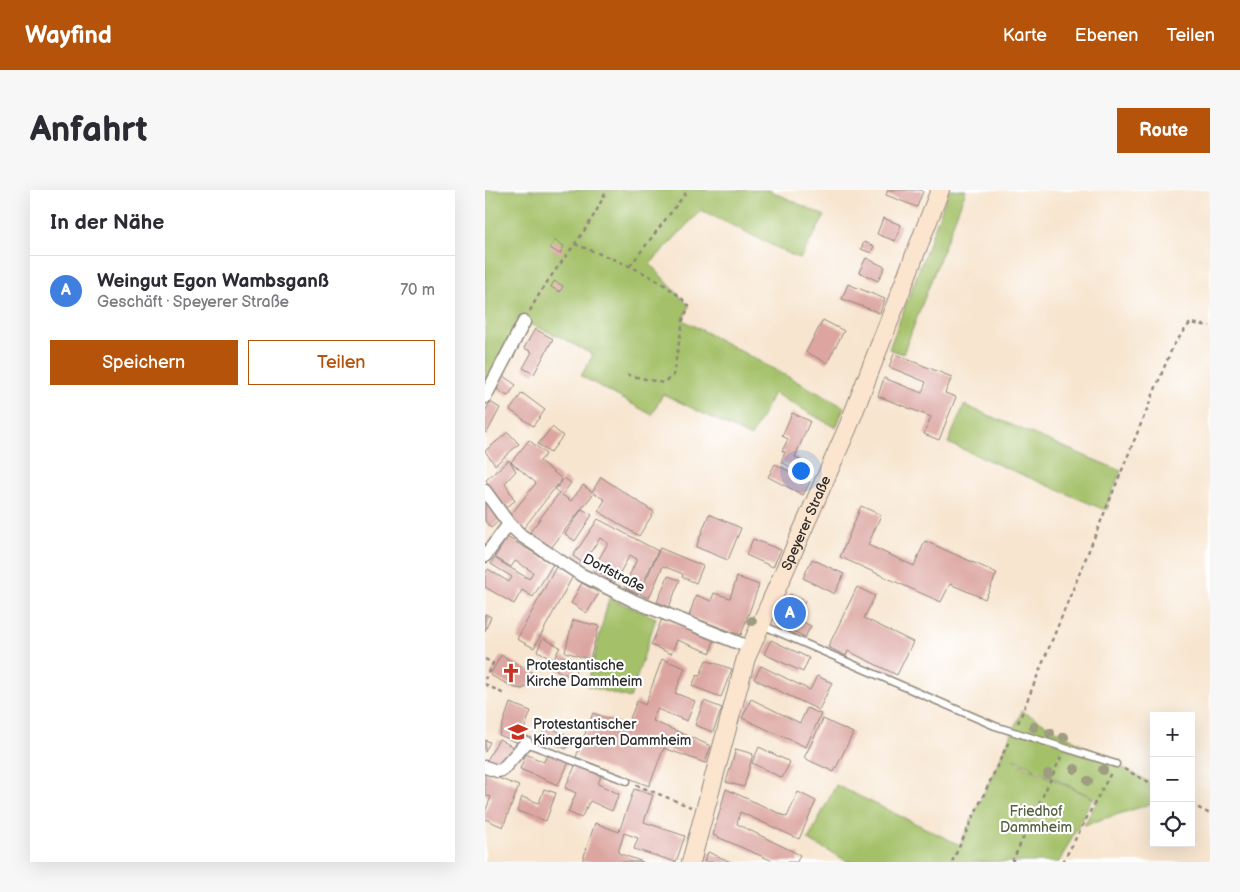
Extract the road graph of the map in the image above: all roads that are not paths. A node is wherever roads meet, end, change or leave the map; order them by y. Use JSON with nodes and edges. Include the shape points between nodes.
{"nodes":[{"id":1,"x":940,"y":190,"type":"edge"},
{"id":2,"x":524,"y":322,"type":"road end"},
{"id":3,"x":485,"y":397,"type":"edge"},
{"id":4,"x":485,"y":491,"type":"edge"},
{"id":5,"x":509,"y":524,"type":"junction"},
{"id":6,"x":485,"y":556,"type":"edge"},
{"id":7,"x":762,"y":625,"type":"junction"},
{"id":8,"x":751,"y":648,"type":"junction"},
{"id":9,"x":526,"y":742,"type":"joint"},
{"id":10,"x":1116,"y":764,"type":"road end"},
{"id":11,"x":485,"y":767,"type":"edge"},
{"id":12,"x":627,"y":781,"type":"road end"},
{"id":13,"x":691,"y":862,"type":"edge"}],
"edges":[{"from":1,"to":7,"type":"street","name":"Speyerer Straße","via":[[868,379]]},
{"from":2,"to":3,"type":"street"},
{"from":4,"to":5,"type":"street","name":"Dorfstraße"},
{"from":5,"to":6,"type":"street"},
{"from":5,"to":8,"type":"street","name":"Dorfstraße","via":[[536,546],[596,582],[652,609]]},
{"from":7,"to":8,"type":"street","name":"Speyerer Straße"},
{"from":7,"to":10,"type":"lane","via":[[1014,733]]},
{"from":8,"to":13,"type":"street","name":"Speyerer Straße"},
{"from":9,"to":11,"type":"street","via":[[503,770]]},
{"from":9,"to":12,"type":"lane"}]}
